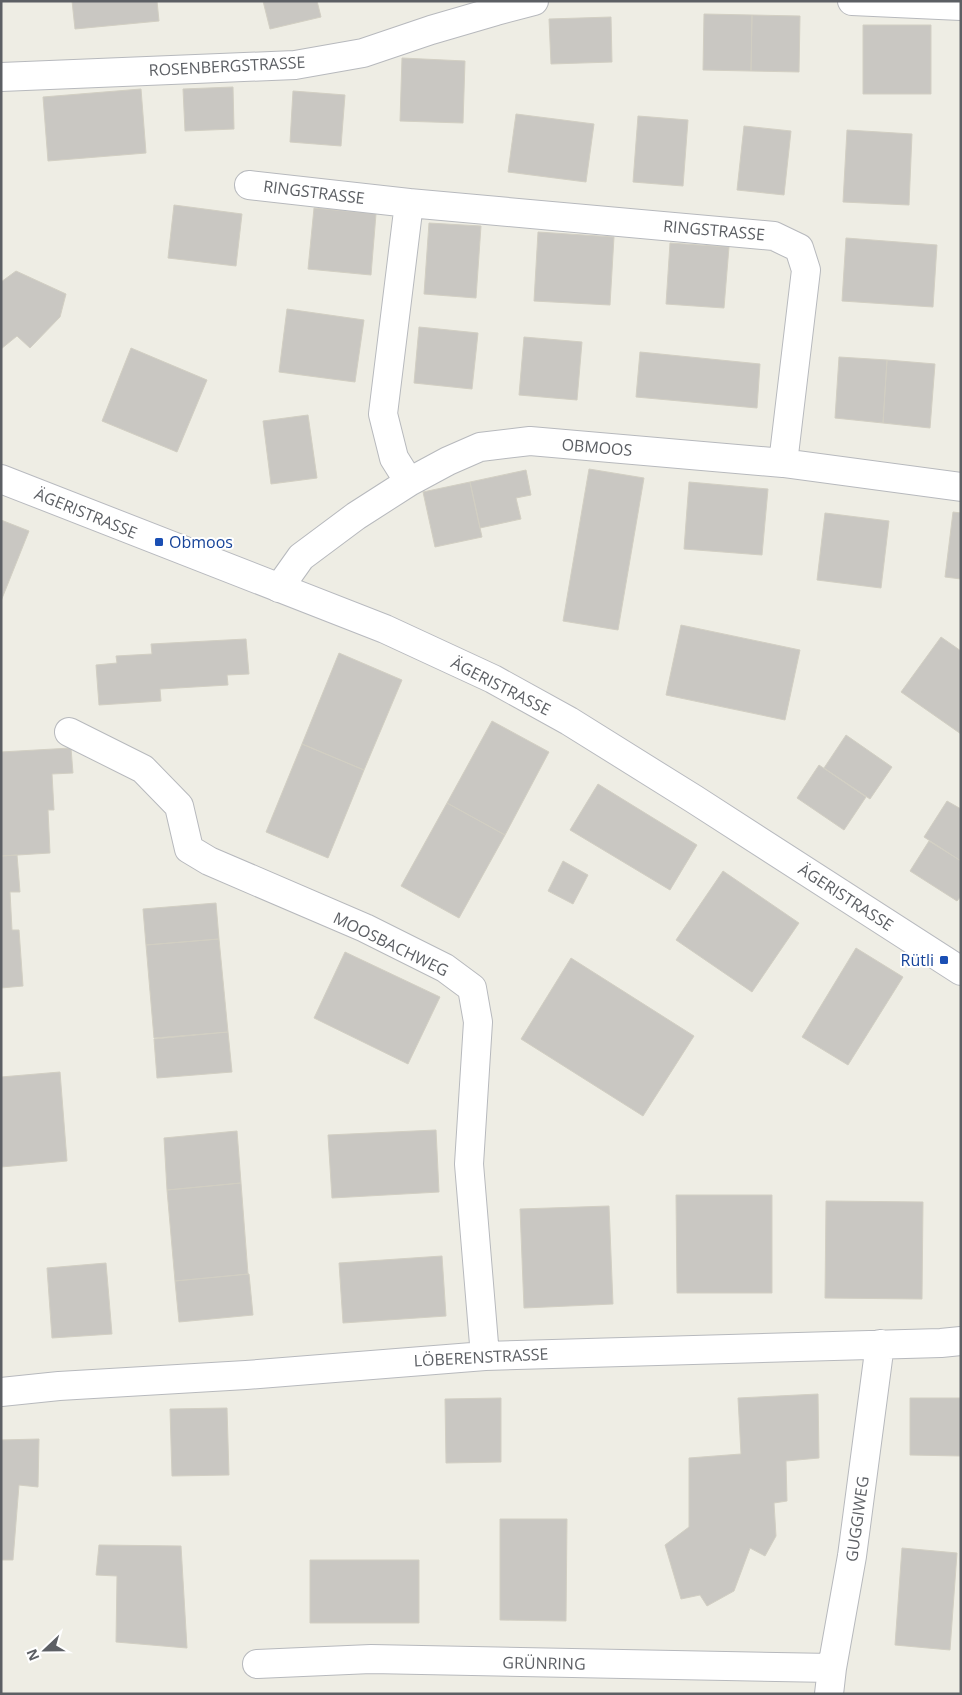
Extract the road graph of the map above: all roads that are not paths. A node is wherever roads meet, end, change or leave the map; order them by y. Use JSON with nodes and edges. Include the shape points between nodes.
{"nodes":[{"id":1,"x":534,"y":1,"type":"edge"},
{"id":2,"x":852,"y":1,"type":"edge"},
{"id":3,"x":961,"y":6,"type":"edge"},
{"id":4,"x":1,"y":77,"type":"edge"},
{"id":5,"x":249,"y":185,"type":"dead end"},
{"id":6,"x":409,"y":204,"type":"junction"},
{"id":7,"x":783,"y":463,"type":"junction"},
{"id":8,"x":1,"y":479,"type":"edge"},
{"id":9,"x":408,"y":482,"type":"junction"},
{"id":10,"x":961,"y":487,"type":"edge"},
{"id":11,"x":279,"y":588,"type":"junction"},
{"id":12,"x":69,"y":732,"type":"dead end"},
{"id":13,"x":961,"y":971,"type":"edge"},
{"id":14,"x":961,"y":1341,"type":"edge"},
{"id":15,"x":880,"y":1344,"type":"junction"},
{"id":16,"x":485,"y":1356,"type":"junction"},
{"id":17,"x":1,"y":1392,"type":"edge"},
{"id":18,"x":258,"y":1664,"type":"dead end"},
{"id":19,"x":830,"y":1681,"type":"edge"}],
"edges":[{"from":1,"to":4,"type":"street","name":"ROSENBERGSTRASSE","via":[[431,30],[363,54],[295,65]]},
{"from":2,"to":3,"type":"street"},
{"from":5,"to":6,"type":"street","name":"RINGSTRASSE"},
{"from":6,"to":7,"type":"street","name":"RINGSTRASSE","via":[[774,236],[799,248],[806,270]]},
{"from":6,"to":9,"type":"street","via":[[383,414],[394,458]]},
{"from":7,"to":9,"type":"street","name":"OBMOOS","via":[[530,441],[480,447]]},
{"from":7,"to":10,"type":"street","name":"OBMOOS"},
{"from":8,"to":11,"type":"street","name":"ÄGERISTRASSE"},
{"from":9,"to":11,"type":"street","name":"OBMOOS","via":[[301,557]]},
{"from":11,"to":13,"type":"street","name":"ÄGERISTRASSE","via":[[385,629],[493,679],[569,721]]},
{"from":12,"to":16,"type":"street","name":"MOOSBACHWEG","via":[[143,768],[179,806],[189,848],[209,861],[365,928],[445,968],[472,988],[478,1022],[469,1164]]},
{"from":14,"to":15,"type":"street","name":"LÖBERENSTRASSE"},
{"from":15,"to":16,"type":"street","name":"LÖBERENSTRASSE"},
{"from":15,"to":19,"type":"street","name":"GUGGIWEG","via":[[852,1556]]},
{"from":16,"to":17,"type":"street","name":"LÖBERENSTRASSE"},
{"from":18,"to":19,"type":"street","name":"GRÜNRING","via":[[371,1659]]}]}
